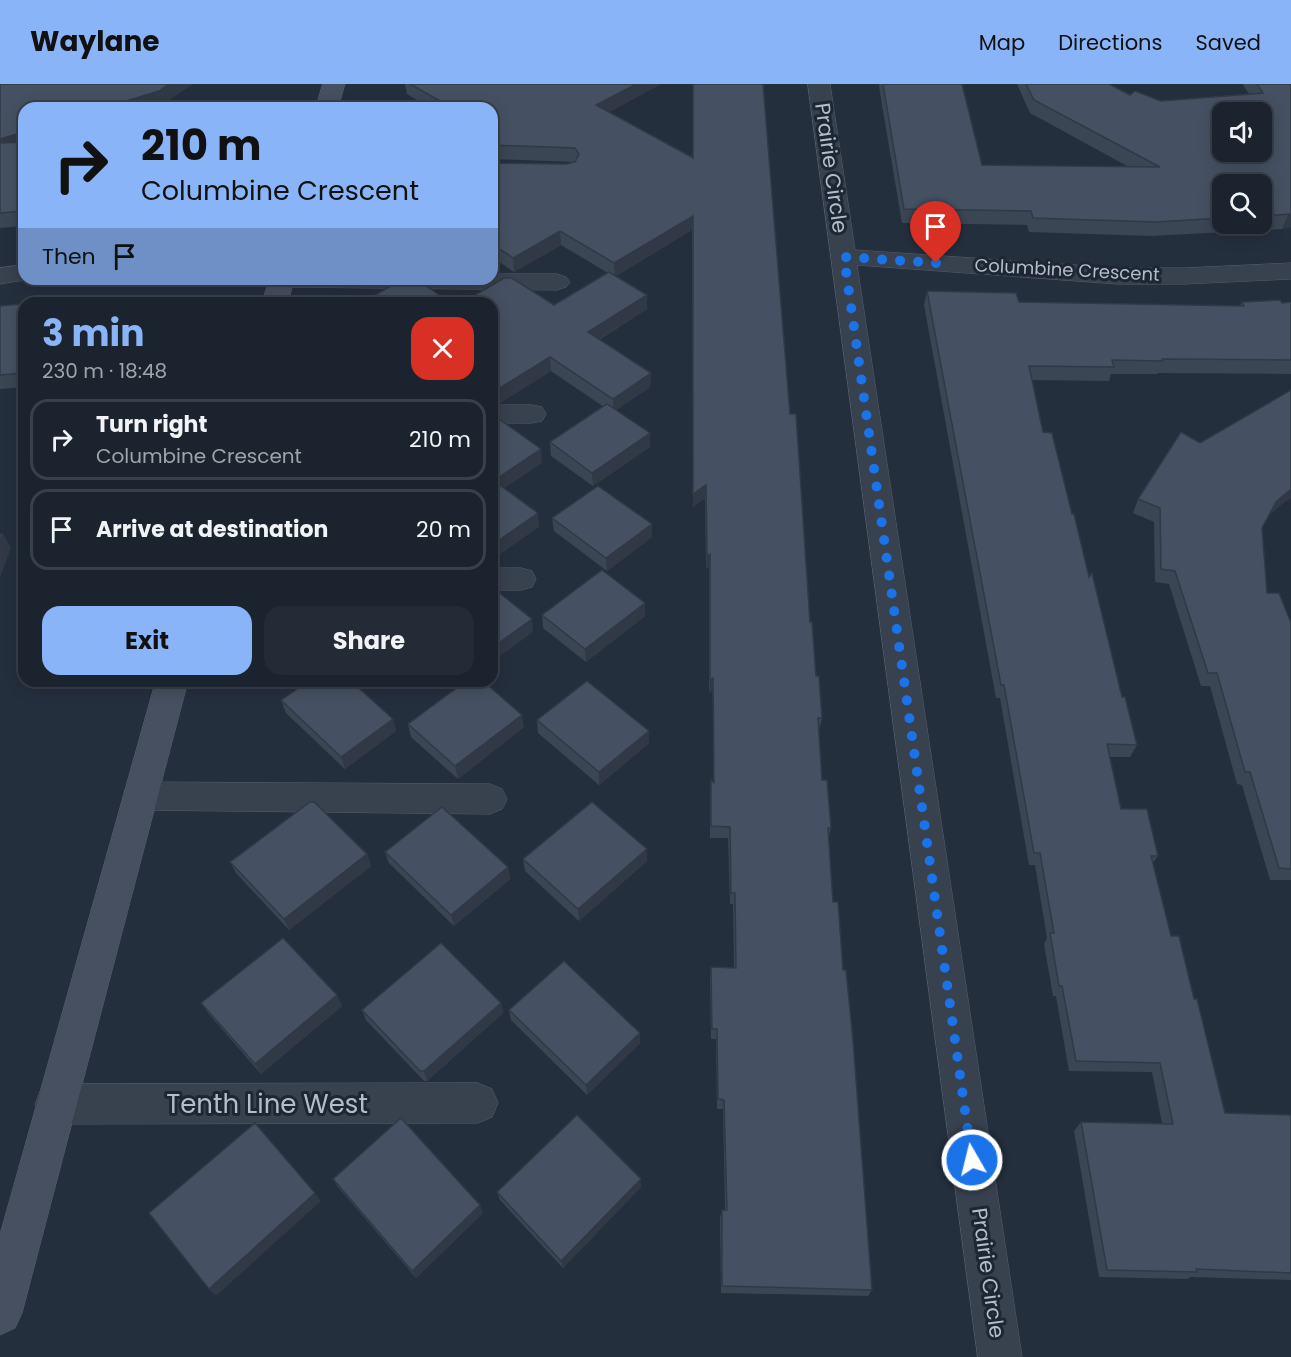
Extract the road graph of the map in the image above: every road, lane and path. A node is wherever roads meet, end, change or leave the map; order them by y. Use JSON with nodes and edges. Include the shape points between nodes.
{"nodes":[{"id":1,"x":334,"y":84,"type":"edge"},
{"id":2,"x":819,"y":84,"type":"edge"},
{"id":3,"x":329,"y":102,"type":"edge"},
{"id":4,"x":844,"y":257,"type":"junction"},
{"id":5,"x":1291,"y":271,"type":"edge"},
{"id":6,"x":18,"y":274,"type":"edge"},
{"id":7,"x":0,"y":276,"type":"edge"},
{"id":8,"x":498,"y":281,"type":"edge"},
{"id":9,"x":557,"y":282,"type":"dead end"},
{"id":10,"x":498,"y":414,"type":"edge"},
{"id":11,"x":532,"y":414,"type":"dead end"},
{"id":12,"x":170,"y":687,"type":"edge"},
{"id":13,"x":140,"y":796,"type":"junction"},
{"id":14,"x":490,"y":799,"type":"dead end"},
{"id":15,"x":478,"y":1103,"type":"dead end"},
{"id":16,"x":55,"y":1104,"type":"junction"},
{"id":17,"x":0,"y":1312,"type":"edge"},
{"id":18,"x":1000,"y":1357,"type":"edge"}],
"edges":[{"from":1,"to":3,"type":"street"},
{"from":2,"to":4,"type":"street","name":"Prairie Circle"},
{"from":4,"to":5,"type":"street","name":"Columbine Crescent","via":[[1118,276]]},
{"from":4,"to":18,"type":"street","name":"Prairie Circle"},
{"from":6,"to":7,"type":"street"},
{"from":8,"to":9,"type":"street"},
{"from":10,"to":11,"type":"street"},
{"from":12,"to":13,"type":"street"},
{"from":13,"to":14,"type":"street"},
{"from":13,"to":16,"type":"street"},
{"from":15,"to":16,"type":"street","name":"Tenth Line West"},
{"from":16,"to":17,"type":"street"}]}
